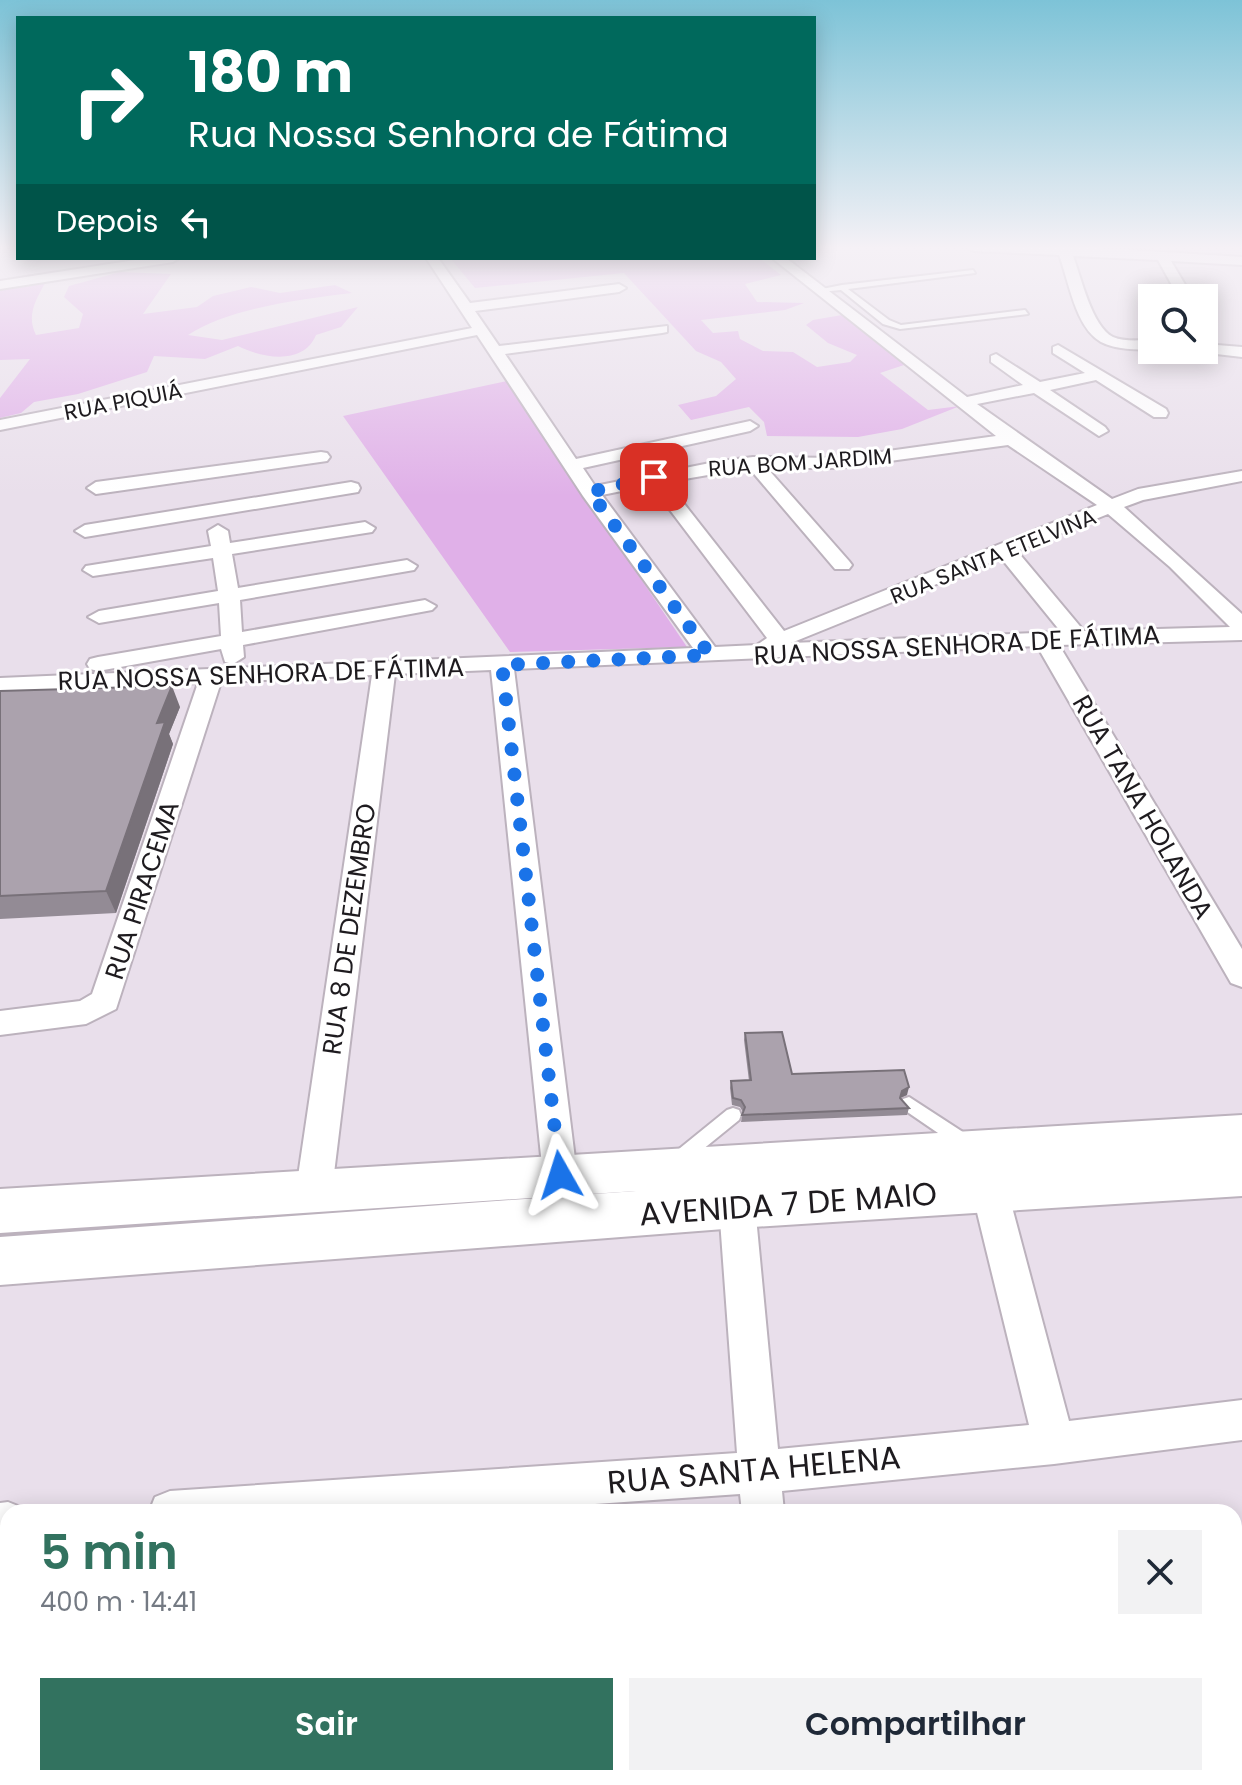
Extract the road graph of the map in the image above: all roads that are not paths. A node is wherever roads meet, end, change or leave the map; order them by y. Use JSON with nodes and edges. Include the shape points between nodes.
{"nodes":[{"id":1,"x":660,"y":329,"type":"edge"},
{"id":2,"x":871,"y":329,"type":"edge"},
{"id":3,"x":1097,"y":329,"type":"edge"},
{"id":4,"x":482,"y":330,"type":"joint"},
{"id":5,"x":1138,"y":344,"type":"edge"},
{"id":6,"x":1058,"y":350,"type":"dead end"},
{"id":7,"x":495,"y":351,"type":"junction"},
{"id":8,"x":1218,"y":351,"type":"edge"},
{"id":9,"x":1240,"y":355,"type":"edge"},
{"id":10,"x":996,"y":359,"type":"dead end"},
{"id":11,"x":1100,"y":375,"type":"junction"},
{"id":12,"x":1037,"y":388,"type":"junction"},
{"id":13,"x":964,"y":402,"type":"junction"},
{"id":14,"x":1160,"y":413,"type":"dead end"},
{"id":15,"x":0,"y":425,"type":"edge"},
{"id":16,"x":750,"y":426,"type":"dead end"},
{"id":17,"x":1099,"y":431,"type":"dead end"},
{"id":18,"x":1011,"y":439,"type":"junction"},
{"id":19,"x":321,"y":457,"type":"dead end"},
{"id":20,"x":753,"y":462,"type":"junction"},
{"id":21,"x":573,"y":465,"type":"junction"},
{"id":22,"x":209,"y":474,"type":"junction"},
{"id":23,"x":1242,"y":476,"type":"edge"},
{"id":24,"x":654,"y":477,"type":"junction"},
{"id":25,"x":96,"y":488,"type":"dead end"},
{"id":26,"x":351,"y":488,"type":"dead end"},
{"id":27,"x":590,"y":492,"type":"junction"},
{"id":28,"x":1112,"y":507,"type":"junction"},
{"id":29,"x":215,"y":510,"type":"junction"},
{"id":30,"x":365,"y":528,"type":"dead end"},
{"id":31,"x":85,"y":531,"type":"dead end"},
{"id":32,"x":221,"y":550,"type":"junction"},
{"id":33,"x":1006,"y":551,"type":"junction"},
{"id":34,"x":842,"y":565,"type":"dead end"},
{"id":35,"x":407,"y":566,"type":"dead end"},
{"id":36,"x":93,"y":570,"type":"dead end"},
{"id":37,"x":229,"y":594,"type":"junction"},
{"id":38,"x":425,"y":606,"type":"dead end"},
{"id":39,"x":99,"y":617,"type":"dead end"},
{"id":40,"x":1242,"y":626,"type":"edge"},
{"id":41,"x":1242,"y":633,"type":"edge"},
{"id":42,"x":1077,"y":637,"type":"junction"},
{"id":43,"x":1044,"y":639,"type":"junction"},
{"id":44,"x":780,"y":640,"type":"junction"},
{"id":45,"x":233,"y":641,"type":"junction"},
{"id":46,"x":749,"y":654,"type":"junction"},
{"id":47,"x":710,"y":655,"type":"junction"},
{"id":48,"x":98,"y":664,"type":"dead end"},
{"id":49,"x":502,"y":665,"type":"junction"},
{"id":50,"x":384,"y":668,"type":"junction"},
{"id":51,"x":223,"y":674,"type":"junction"},
{"id":52,"x":0,"y":685,"type":"edge"},
{"id":53,"x":1242,"y":975,"type":"edge"},
{"id":54,"x":0,"y":1023,"type":"edge"},
{"id":55,"x":909,"y":1104,"type":"edge"},
{"id":56,"x":733,"y":1115,"type":"dead end"},
{"id":57,"x":1242,"y":1135,"type":"edge"},
{"id":58,"x":667,"y":1168,"type":"junction"},
{"id":59,"x":983,"y":1171,"type":"junction"},
{"id":60,"x":560,"y":1175,"type":"junction"},
{"id":61,"x":1242,"y":1175,"type":"edge"},
{"id":62,"x":314,"y":1190,"type":"junction"},
{"id":63,"x":737,"y":1206,"type":"junction"},
{"id":64,"x":0,"y":1211,"type":"edge"},
{"id":65,"x":0,"y":1261,"type":"edge"},
{"id":66,"x":1242,"y":1420,"type":"edge"},
{"id":67,"x":1054,"y":1443,"type":"junction"},
{"id":68,"x":762,"y":1492,"type":"edge"},
{"id":69,"x":407,"y":1504,"type":"edge"}],
"edges":[{"from":1,"to":7,"type":"street"},
{"from":2,"to":13,"type":"street"},
{"from":3,"to":5,"type":"street","via":[[1115,342]]},
{"from":4,"to":7,"type":"street"},
{"from":4,"to":15,"type":"street","name":"RUA PIQUIÁ"},
{"from":6,"to":11,"type":"street"},
{"from":7,"to":21,"type":"street"},
{"from":8,"to":9,"type":"street"},
{"from":10,"to":12,"type":"street"},
{"from":11,"to":12,"type":"street"},
{"from":11,"to":14,"type":"street"},
{"from":12,"to":13,"type":"street"},
{"from":12,"to":17,"type":"street"},
{"from":13,"to":18,"type":"street"},
{"from":16,"to":21,"type":"street"},
{"from":18,"to":20,"type":"street","name":"RUA BOM JARDIM","via":[[838,463]]},
{"from":18,"to":28,"type":"street"},
{"from":19,"to":22,"type":"street"},
{"from":20,"to":24,"type":"street","name":"RUA BOM JARDIM"},
{"from":20,"to":34,"type":"street"},
{"from":21,"to":27,"type":"street"},
{"from":22,"to":25,"type":"street"},
{"from":22,"to":29,"type":"street","name":"RUA PIRACEMA"},
{"from":23,"to":28,"type":"street","name":"RUA SANTA ETELVINA","via":[[1138,495]]},
{"from":24,"to":27,"type":"street","name":"RUA BOM JARDIM"},
{"from":24,"to":44,"type":"street"},
{"from":26,"to":29,"type":"street"},
{"from":27,"to":47,"type":"street"},
{"from":28,"to":33,"type":"street","name":"RUA SANTA ETELVINA"},
{"from":28,"to":40,"type":"street"},
{"from":29,"to":31,"type":"street"},
{"from":29,"to":32,"type":"street","name":"RUA PIRACEMA"},
{"from":30,"to":32,"type":"street"},
{"from":32,"to":36,"type":"street"},
{"from":32,"to":37,"type":"street","name":"RUA PIRACEMA"},
{"from":33,"to":42,"type":"street"},
{"from":33,"to":44,"type":"street","name":"RUA SANTA ETELVINA"},
{"from":35,"to":37,"type":"street"},
{"from":37,"to":39,"type":"street"},
{"from":37,"to":45,"type":"street","name":"RUA PIRACEMA"},
{"from":38,"to":45,"type":"street"},
{"from":41,"to":42,"type":"street","name":"RUA NOSSA SENHORA DE FÁTIMA"},
{"from":42,"to":43,"type":"street","name":"RUA NOSSA SENHORA DE FÁTIMA"},
{"from":43,"to":46,"type":"street","name":"RUA NOSSA SENHORA DE FÁTIMA"},
{"from":43,"to":53,"type":"street","name":"RUA TANA HOLANDA"},
{"from":44,"to":46,"type":"street","name":"RUA SANTA ETELVINA"},
{"from":45,"to":48,"type":"street"},
{"from":45,"to":51,"type":"street","name":"RUA PIRACEMA"},
{"from":46,"to":47,"type":"street","name":"RUA NOSSA SENHORA DE FÁTIMA"},
{"from":47,"to":49,"type":"street","name":"RUA NOSSA SENHORA DE FÁTIMA"},
{"from":49,"to":50,"type":"street","name":"RUA NOSSA SENHORA DE FÁTIMA"},
{"from":49,"to":60,"type":"street"},
{"from":50,"to":51,"type":"street","name":"RUA NOSSA SENHORA DE FÁTIMA"},
{"from":50,"to":62,"type":"street","name":"RUA 8 DE DEZEMBRO"},
{"from":51,"to":52,"type":"street","name":"RUA NOSSA SENHORA DE FÁTIMA"},
{"from":51,"to":54,"type":"street","name":"RUA PIRACEMA","via":[[105,1001],[86,1012]]},
{"from":55,"to":59,"type":"lane"},
{"from":56,"to":58,"type":"lane"},
{"from":57,"to":59,"type":"main road","name":"AVENIDA 7 DE MAIO"},
{"from":58,"to":59,"type":"main road","name":"AVENIDA 7 DE MAIO"},
{"from":58,"to":60,"type":"main road","name":"AVENIDA 7 DE MAIO"},
{"from":59,"to":61,"type":"main road","name":"AVENIDA 7 DE MAIO"},
{"from":59,"to":63,"type":"main road","name":"AVENIDA 7 DE MAIO"},
{"from":59,"to":67,"type":"street"},
{"from":60,"to":62,"type":"main road","name":"AVENIDA 7 DE MAIO"},
{"from":62,"to":64,"type":"main road","name":"AVENIDA 7 DE MAIO"},
{"from":63,"to":65,"type":"main road","name":"AVENIDA 7 DE MAIO"},
{"from":63,"to":68,"type":"street"},
{"from":66,"to":67,"type":"street","name":"RUA SANTA HELENA"},
{"from":67,"to":68,"type":"street","name":"RUA SANTA HELENA"},
{"from":68,"to":69,"type":"street","name":"RUA SANTA HELENA"}]}
